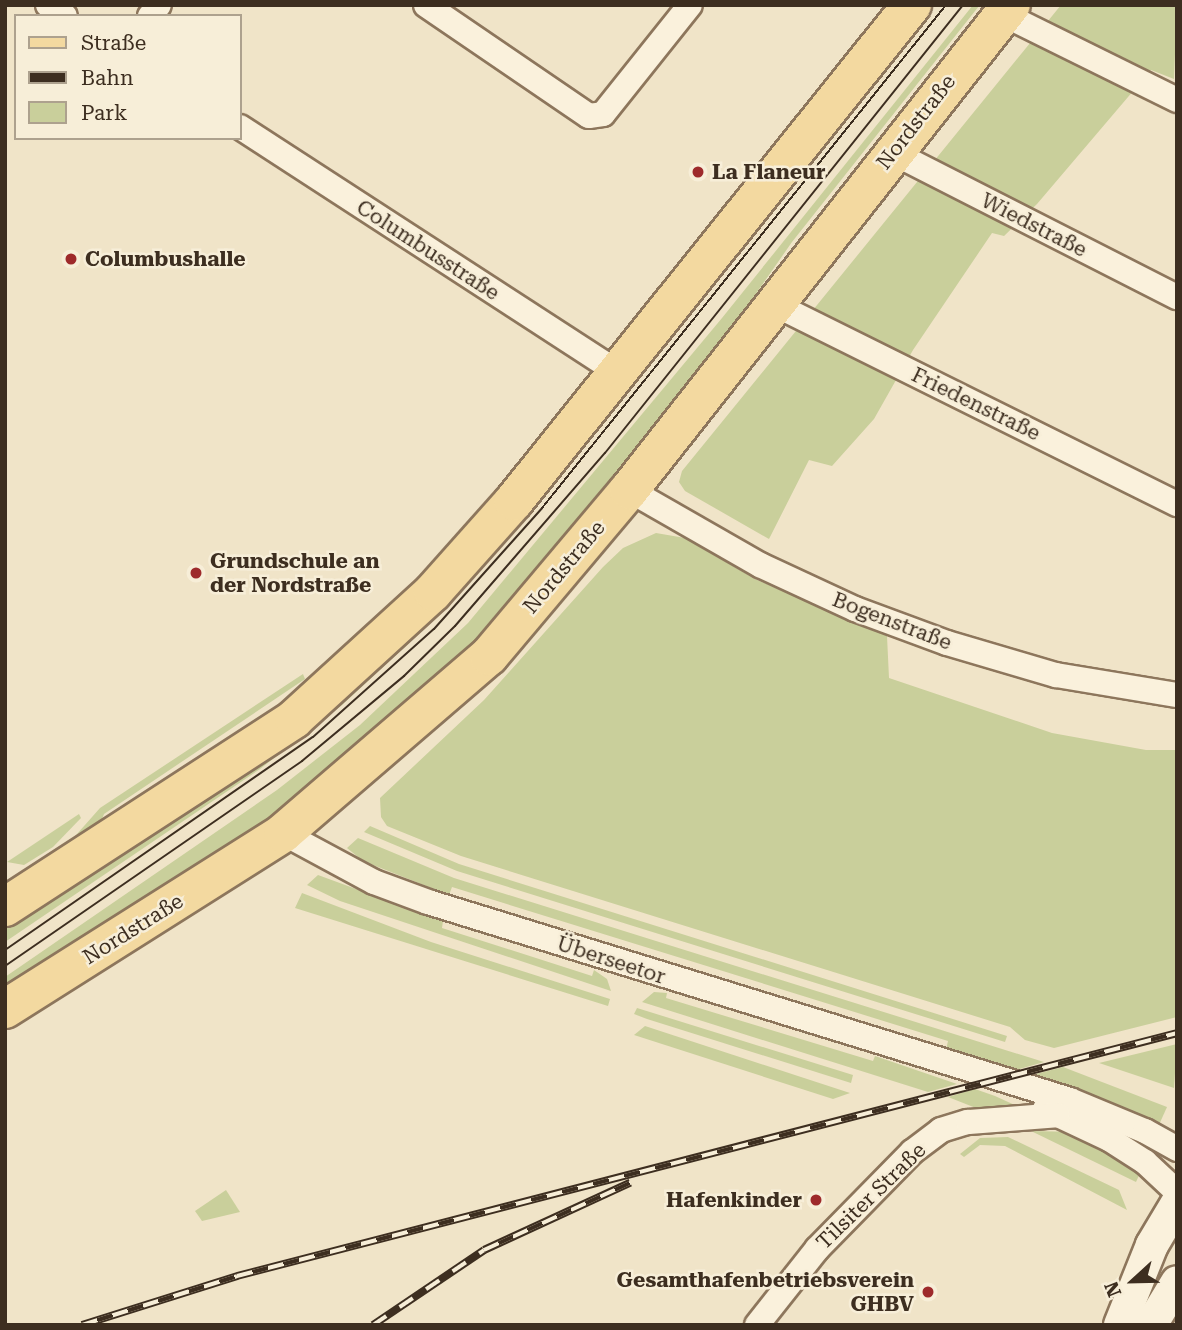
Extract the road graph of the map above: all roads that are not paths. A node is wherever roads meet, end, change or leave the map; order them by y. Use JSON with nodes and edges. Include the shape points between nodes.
{"nodes":[{"id":1,"x":426,"y":5,"type":"edge"},
{"id":2,"x":690,"y":5,"type":"edge"},
{"id":3,"x":912,"y":5,"type":"edge"},
{"id":4,"x":1007,"y":10,"type":"edge"},
{"id":5,"x":1177,"y":100,"type":"edge"},
{"id":6,"x":242,"y":128,"type":"edge"},
{"id":7,"x":892,"y":152,"type":"junction"},
{"id":8,"x":1177,"y":297,"type":"edge"},
{"id":9,"x":776,"y":305,"type":"junction"},
{"id":10,"x":617,"y":372,"type":"junction"},
{"id":11,"x":629,"y":490,"type":"junction"},
{"id":12,"x":1177,"y":504,"type":"edge"},
{"id":13,"x":1177,"y":695,"type":"edge"},
{"id":14,"x":283,"y":833,"type":"junction"},
{"id":15,"x":7,"y":901,"type":"edge"},
{"id":16,"x":5,"y":1009,"type":"edge"},
{"id":17,"x":950,"y":1064,"type":"junction"},
{"id":18,"x":1059,"y":1115,"type":"junction"},
{"id":19,"x":1177,"y":1149,"type":"edge"},
{"id":20,"x":1177,"y":1192,"type":"edge"},
{"id":21,"x":1177,"y":1203,"type":"edge"},
{"id":22,"x":1177,"y":1282,"type":"edge"},
{"id":23,"x":757,"y":1325,"type":"edge"},
{"id":24,"x":1120,"y":1325,"type":"edge"},
{"id":25,"x":1151,"y":1325,"type":"edge"}],
"edges":[{"from":1,"to":2,"type":"street","via":[[589,116],[603,114]]},
{"from":3,"to":10,"type":"main road"},
{"from":4,"to":5,"type":"street"},
{"from":4,"to":7,"type":"main road","name":"Nordstraße"},
{"from":6,"to":10,"type":"street","name":"Columbusstraße"},
{"from":7,"to":8,"type":"street","name":"Wiedstraße"},
{"from":7,"to":9,"type":"main road","name":"Nordstraße"},
{"from":9,"to":11,"type":"main road","name":"Nordstraße"},
{"from":9,"to":12,"type":"street","name":"Friedenstraße"},
{"from":10,"to":15,"type":"main road","via":[[461,561],[366,657],[294,719]]},
{"from":11,"to":13,"type":"street","name":"Bogenstraße","via":[[760,565],[855,609],[947,643],[1056,675]]},
{"from":11,"to":14,"type":"main road","name":"Nordstraße","via":[[489,656]]},
{"from":14,"to":16,"type":"main road","name":"Nordstraße"},
{"from":14,"to":17,"type":"street","name":"Überseetor","via":[[374,882],[428,902]]},
{"from":17,"to":18,"type":"street","name":"Überseetor"},
{"from":17,"to":19,"type":"street","name":"Überseetor","via":[[1079,1103]]},
{"from":18,"to":20,"type":"street","name":"Überseetor","via":[[1118,1144]]},
{"from":18,"to":23,"type":"street","name":"Tilsiter Straße","via":[[968,1122],[942,1130],[912,1152],[817,1249]]},
{"from":21,"to":24,"type":"street","via":[[1152,1245]]},
{"from":22,"to":25,"type":"street"}]}
